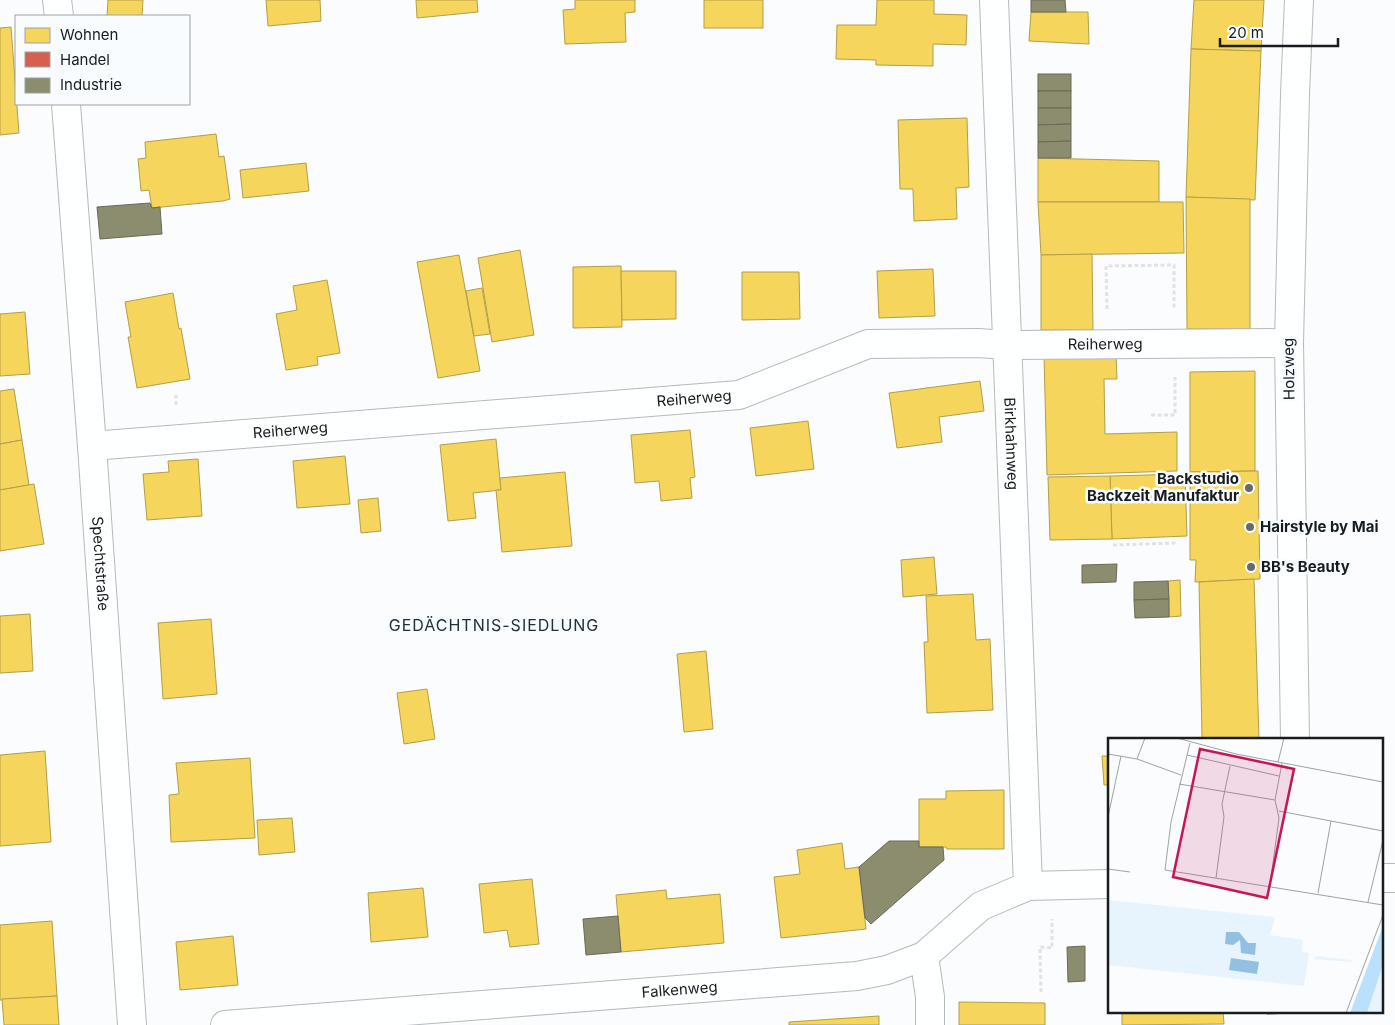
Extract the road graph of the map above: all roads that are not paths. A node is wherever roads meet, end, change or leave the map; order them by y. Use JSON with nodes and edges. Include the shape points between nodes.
{"nodes":[{"id":1,"x":57,"y":0,"type":"edge"},
{"id":2,"x":994,"y":0,"type":"edge"},
{"id":3,"x":1299,"y":0,"type":"edge"},
{"id":4,"x":59,"y":15,"type":"edge"},
{"id":5,"x":66,"y":105,"type":"edge"},
{"id":6,"x":1289,"y":343,"type":"junction"},
{"id":7,"x":1007,"y":345,"type":"junction"},
{"id":8,"x":92,"y":446,"type":"junction"},
{"id":9,"x":1295,"y":738,"type":"edge"},
{"id":10,"x":1382,"y":878,"type":"edge"},
{"id":11,"x":1395,"y":878,"type":"edge"},
{"id":12,"x":1108,"y":884,"type":"edge"},
{"id":13,"x":1040,"y":886,"type":"junction"},
{"id":14,"x":924,"y":956,"type":"junction"},
{"id":15,"x":132,"y":1025,"type":"edge"},
{"id":16,"x":225,"y":1025,"type":"edge"},
{"id":17,"x":930,"y":1025,"type":"edge"}],
"edges":[{"from":1,"to":4,"type":"street"},
{"from":2,"to":7,"type":"street","name":"Birkhahnweg"},
{"from":3,"to":6,"type":"street","name":"Holzweg"},
{"from":5,"to":8,"type":"street","name":"Spechtstraße"},
{"from":6,"to":7,"type":"street","name":"Reiherweg"},
{"from":6,"to":9,"type":"street","name":"Holzweg"},
{"from":7,"to":8,"type":"street","name":"Reiherweg","via":[[868,344],[739,395]]},
{"from":7,"to":13,"type":"street","name":"Birkhahnweg"},
{"from":8,"to":15,"type":"street","name":"Spechtstraße"},
{"from":10,"to":11,"type":"street"},
{"from":12,"to":13,"type":"street","name":"Falkenweg"},
{"from":13,"to":14,"type":"street","name":"Falkenweg","via":[[981,906]]},
{"from":14,"to":16,"type":"street","name":"Falkenweg","via":[[887,970],[857,976]]},
{"from":14,"to":17,"type":"street"}]}
